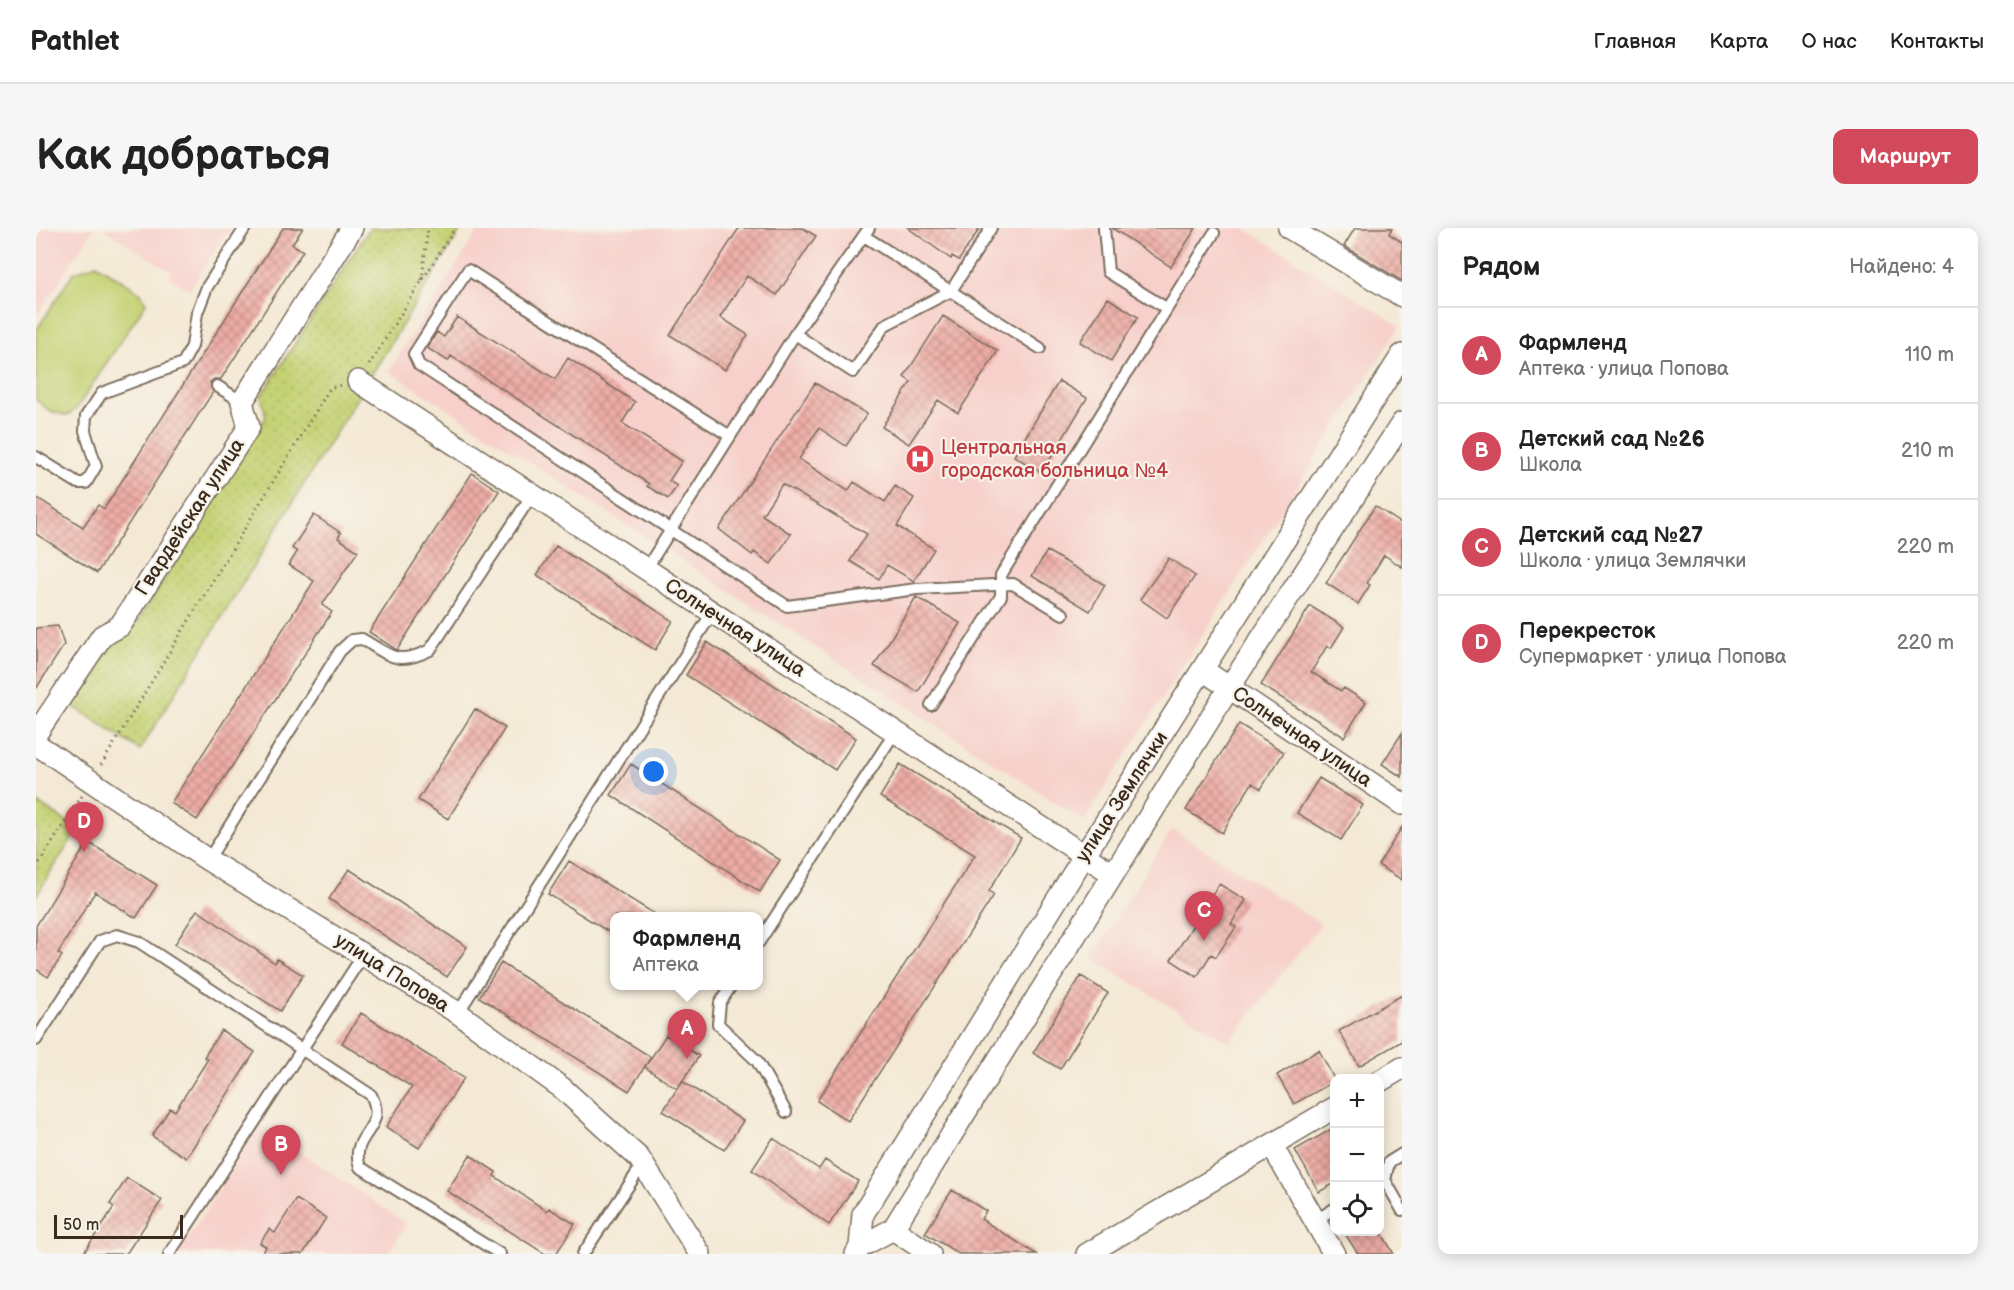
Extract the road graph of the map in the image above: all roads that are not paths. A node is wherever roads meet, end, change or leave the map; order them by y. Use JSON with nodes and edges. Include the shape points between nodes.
{"nodes":[{"id":1,"x":245,"y":228,"type":"edge"},
{"id":2,"x":352,"y":228,"type":"edge"},
{"id":3,"x":991,"y":228,"type":"edge"},
{"id":4,"x":1104,"y":228,"type":"edge"},
{"id":5,"x":1289,"y":228,"type":"edge"},
{"id":6,"x":867,"y":232,"type":"edge"},
{"id":7,"x":1214,"y":233,"type":"dead end"},
{"id":8,"x":951,"y":291,"type":"junction"},
{"id":9,"x":1402,"y":297,"type":"edge"},
{"id":10,"x":1167,"y":308,"type":"junction"},
{"id":11,"x":795,"y":334,"type":"junction"},
{"id":12,"x":1040,"y":348,"type":"dead end"},
{"id":13,"x":1402,"y":355,"type":"edge"},
{"id":14,"x":183,"y":363,"type":"junction"},
{"id":15,"x":192,"y":370,"type":"dead end"},
{"id":16,"x":358,"y":381,"type":"road end"},
{"id":17,"x":217,"y":386,"type":"dead end"},
{"id":18,"x":242,"y":402,"type":"junction"},
{"id":19,"x":1402,"y":423,"type":"edge"},
{"id":20,"x":730,"y":436,"type":"junction"},
{"id":21,"x":36,"y":457,"type":"edge"},
{"id":22,"x":532,"y":495,"type":"junction"},
{"id":23,"x":671,"y":531,"type":"junction"},
{"id":24,"x":646,"y":569,"type":"junction"},
{"id":25,"x":1001,"y":584,"type":"junction"},
{"id":26,"x":712,"y":613,"type":"junction"},
{"id":27,"x":1063,"y":614,"type":"dead end"},
{"id":28,"x":1203,"y":670,"type":"junction"},
{"id":29,"x":1229,"y":688,"type":"junction"},
{"id":30,"x":931,"y":705,"type":"dead end"},
{"id":31,"x":894,"y":732,"type":"junction"},
{"id":32,"x":36,"y":734,"type":"edge"},
{"id":33,"x":36,"y":744,"type":"edge"},
{"id":34,"x":1402,"y":804,"type":"edge"},
{"id":35,"x":1084,"y":856,"type":"junction"},
{"id":36,"x":208,"y":860,"type":"junction"},
{"id":37,"x":1113,"y":874,"type":"junction"},
{"id":38,"x":763,"y":936,"type":"edge"},
{"id":39,"x":363,"y":955,"type":"junction"},
{"id":40,"x":728,"y":990,"type":"edge"},
{"id":41,"x":458,"y":1013,"type":"junction"},
{"id":42,"x":36,"y":1041,"type":"edge"},
{"id":43,"x":302,"y":1049,"type":"junction"},
{"id":44,"x":1402,"y":1068,"type":"edge"},
{"id":45,"x":1384,"y":1079,"type":"edge"},
{"id":46,"x":1330,"y":1111,"type":"edge"},
{"id":47,"x":786,"y":1112,"type":"dead end"},
{"id":48,"x":1272,"y":1146,"type":"junction"},
{"id":49,"x":1402,"y":1154,"type":"edge"},
{"id":50,"x":643,"y":1164,"type":"junction"},
{"id":51,"x":1384,"y":1176,"type":"edge"},
{"id":52,"x":1384,"y":1185,"type":"edge"},
{"id":53,"x":1402,"y":1210,"type":"edge"},
{"id":54,"x":1330,"y":1212,"type":"edge"},
{"id":55,"x":1314,"y":1221,"type":"junction"},
{"id":56,"x":893,"y":1229,"type":"junction"},
{"id":57,"x":858,"y":1251,"type":"edge"},
{"id":58,"x":168,"y":1254,"type":"edge"},
{"id":59,"x":500,"y":1254,"type":"edge"},
{"id":60,"x":583,"y":1254,"type":"edge"},
{"id":61,"x":700,"y":1254,"type":"edge"},
{"id":62,"x":930,"y":1254,"type":"edge"},
{"id":63,"x":1087,"y":1254,"type":"edge"},
{"id":64,"x":1334,"y":1254,"type":"edge"}],
"edges":[{"from":1,"to":14,"type":"lane","via":[[207,287],[196,314],[192,346]]},
{"from":2,"to":18,"type":"street"},
{"from":3,"to":8,"type":"lane"},
{"from":4,"to":10,"type":"lane","via":[[1108,272]]},
{"from":5,"to":9,"type":"street"},
{"from":6,"to":8,"type":"lane"},
{"from":6,"to":11,"type":"lane"},
{"from":7,"to":10,"type":"lane"},
{"from":8,"to":11,"type":"lane","via":[[885,325],[853,372]]},
{"from":8,"to":12,"type":"lane"},
{"from":10,"to":25,"type":"lane","via":[[1001,575]]},
{"from":11,"to":20,"type":"lane"},
{"from":13,"to":28,"type":"street","name":"улица Землячки"},
{"from":14,"to":15,"type":"lane"},
{"from":14,"to":21,"type":"lane","via":[[102,393],[86,416],[85,431],[96,466],[86,483],[78,483]]},
{"from":16,"to":22,"type":"street","name":"Солнечная улица"},
{"from":17,"to":18,"type":"lane"},
{"from":18,"to":32,"type":"street","name":"Гвардейская улица","via":[[249,427],[120,626],[102,636]]},
{"from":19,"to":29,"type":"street","name":"улица Землячки"},
{"from":20,"to":23,"type":"lane"},
{"from":20,"to":23,"type":"lane","via":[[468,270],[414,354],[419,364]]},
{"from":22,"to":24,"type":"street","name":"Солнечная улица"},
{"from":22,"to":36,"type":"lane","via":[[430,650],[411,659],[394,658],[362,639],[352,640],[340,651]]},
{"from":23,"to":24,"type":"lane"},
{"from":23,"to":25,"type":"lane","via":[[788,606],[918,589]]},
{"from":24,"to":26,"type":"street","name":"Солнечная улица"},
{"from":25,"to":27,"type":"lane","via":[[1013,584]]},
{"from":25,"to":30,"type":"lane","via":[[1001,596]]},
{"from":26,"to":31,"type":"street","name":"Солнечная улица"},
{"from":26,"to":41,"type":"lane"},
{"from":28,"to":29,"type":"street","name":"Солнечная улица"},
{"from":28,"to":35,"type":"street","name":"улица Землячки"},
{"from":29,"to":34,"type":"street","name":"Солнечная улица"},
{"from":29,"to":37,"type":"street","name":"улица Землячки"},
{"from":31,"to":35,"type":"street","name":"Солнечная улица"},
{"from":31,"to":38,"type":"lane"},
{"from":33,"to":36,"type":"street","name":"улица Попова"},
{"from":35,"to":37,"type":"street","name":"Солнечная улица"},
{"from":35,"to":57,"type":"street","name":"улица Землячки","via":[[863,1214]]},
{"from":36,"to":39,"type":"street","name":"улица Попова"},
{"from":37,"to":56,"type":"street","name":"улица Землячки"},
{"from":39,"to":41,"type":"street","name":"улица Попова"},
{"from":39,"to":43,"type":"lane"},
{"from":40,"to":47,"type":"lane","via":[[720,1003],[718,1024],[757,1062]]},
{"from":41,"to":50,"type":"street","name":"улица Попова","via":[[562,1088]]},
{"from":42,"to":43,"type":"lane","via":[[100,941],[117,935],[139,942]]},
{"from":43,"to":58,"type":"lane"},
{"from":43,"to":59,"type":"lane","via":[[372,1095],[378,1108],[358,1146],[360,1167]]},
{"from":44,"to":45,"type":"street"},
{"from":46,"to":48,"type":"street"},
{"from":48,"to":55,"type":"street"},
{"from":48,"to":63,"type":"street"},
{"from":49,"to":51,"type":"lane","via":[[1389,1162]]},
{"from":50,"to":60,"type":"lane"},
{"from":50,"to":61,"type":"street","name":"улица Попова"},
{"from":52,"to":53,"type":"lane"},
{"from":54,"to":55,"type":"lane"},
{"from":55,"to":64,"type":"street"},
{"from":56,"to":57,"type":"street"},
{"from":56,"to":62,"type":"street"}]}
